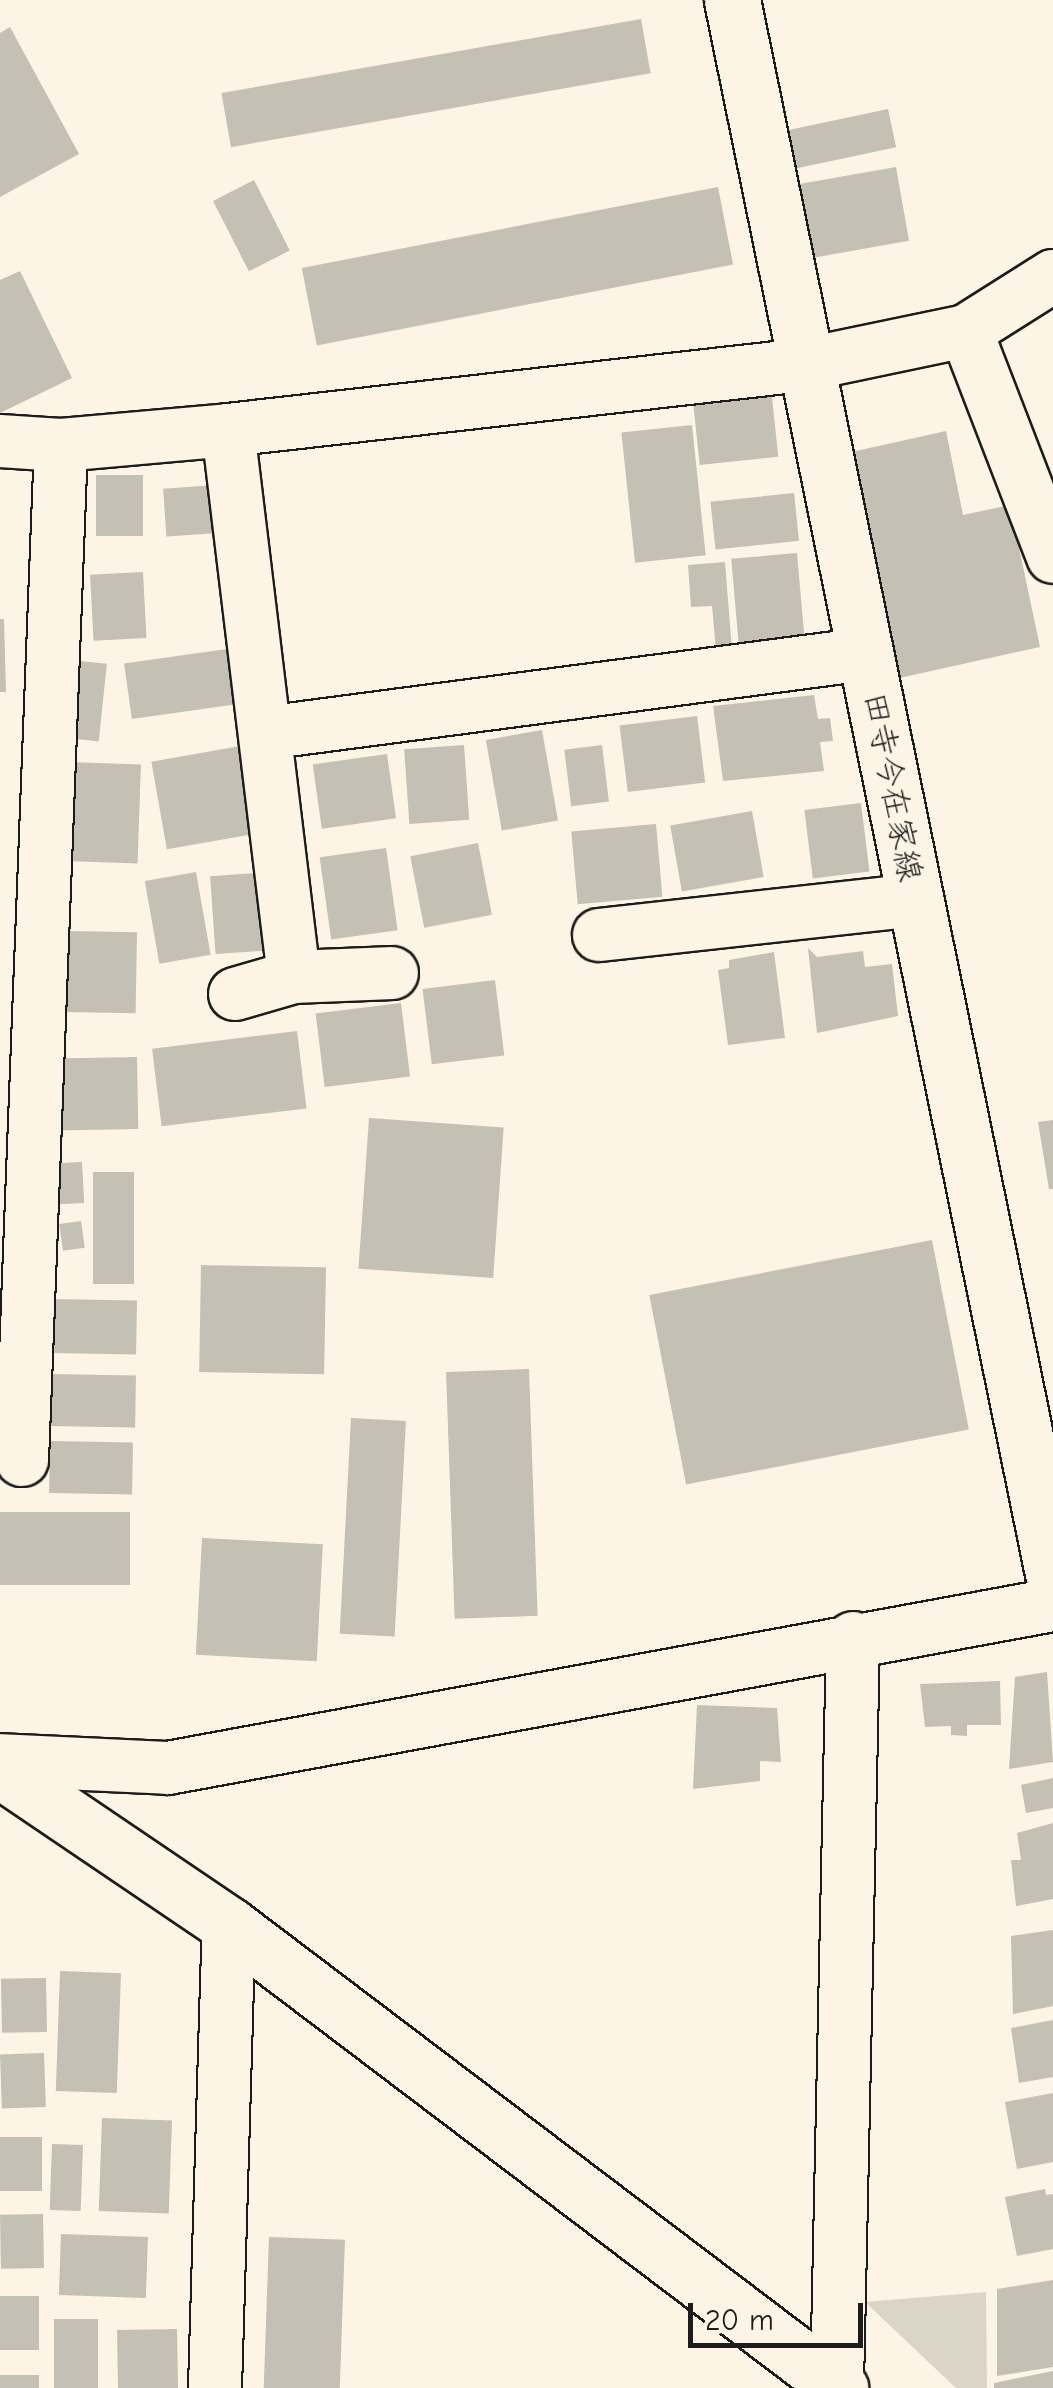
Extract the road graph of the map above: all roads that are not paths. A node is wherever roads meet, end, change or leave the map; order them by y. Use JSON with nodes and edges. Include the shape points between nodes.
{"nodes":[{"id":1,"x":732,"y":0,"type":"edge"},
{"id":2,"x":1053,"y":276,"type":"edge"},
{"id":3,"x":966,"y":331,"type":"junction"},
{"id":4,"x":803,"y":364,"type":"junction"},
{"id":5,"x":228,"y":430,"type":"junction"},
{"id":6,"x":0,"y":442,"type":"edge"},
{"id":7,"x":62,"y":445,"type":"junction"},
{"id":8,"x":1053,"y":556,"type":"edge"},
{"id":9,"x":866,"y":654,"type":"junction"},
{"id":10,"x":264,"y":733,"type":"junction"},
{"id":11,"x":914,"y":900,"type":"junction"},
{"id":12,"x":599,"y":935,"type":"dead end"},
{"id":13,"x":392,"y":973,"type":"dead end"},
{"id":14,"x":294,"y":976,"type":"junction"},
{"id":15,"x":235,"y":994,"type":"dead end"},
{"id":16,"x":22,"y":1460,"type":"dead end"},
{"id":17,"x":1053,"y":1573,"type":"edge"},
{"id":18,"x":1053,"y":1605,"type":"edge"},
{"id":19,"x":853,"y":1638,"type":"junction"},
{"id":20,"x":0,"y":1760,"type":"edge"},
{"id":21,"x":0,"y":1770,"type":"edge"},
{"id":22,"x":229,"y":1925,"type":"junction"},
{"id":23,"x":838,"y":2386,"type":"edge"},
{"id":24,"x":215,"y":2388,"type":"edge"}],
"edges":[{"from":1,"to":4,"type":"main road","name":"田寺今在家線"},
{"from":2,"to":3,"type":"street"},
{"from":3,"to":4,"type":"street"},
{"from":3,"to":8,"type":"street"},
{"from":4,"to":5,"type":"street"},
{"from":4,"to":9,"type":"main road","name":"田寺今在家線"},
{"from":5,"to":7,"type":"street"},
{"from":5,"to":10,"type":"street"},
{"from":6,"to":7,"type":"street"},
{"from":7,"to":16,"type":"street"},
{"from":9,"to":10,"type":"street"},
{"from":9,"to":11,"type":"main road","name":"田寺今在家線"},
{"from":10,"to":14,"type":"street"},
{"from":11,"to":12,"type":"street"},
{"from":11,"to":17,"type":"main road","name":"田寺今在家線"},
{"from":13,"to":14,"type":"street"},
{"from":14,"to":15,"type":"street"},
{"from":18,"to":19,"type":"street"},
{"from":19,"to":20,"type":"street","via":[[168,1768]]},
{"from":19,"to":23,"type":"street"},
{"from":21,"to":22,"type":"main road"},
{"from":22,"to":23,"type":"main road"},
{"from":22,"to":24,"type":"street"}]}
